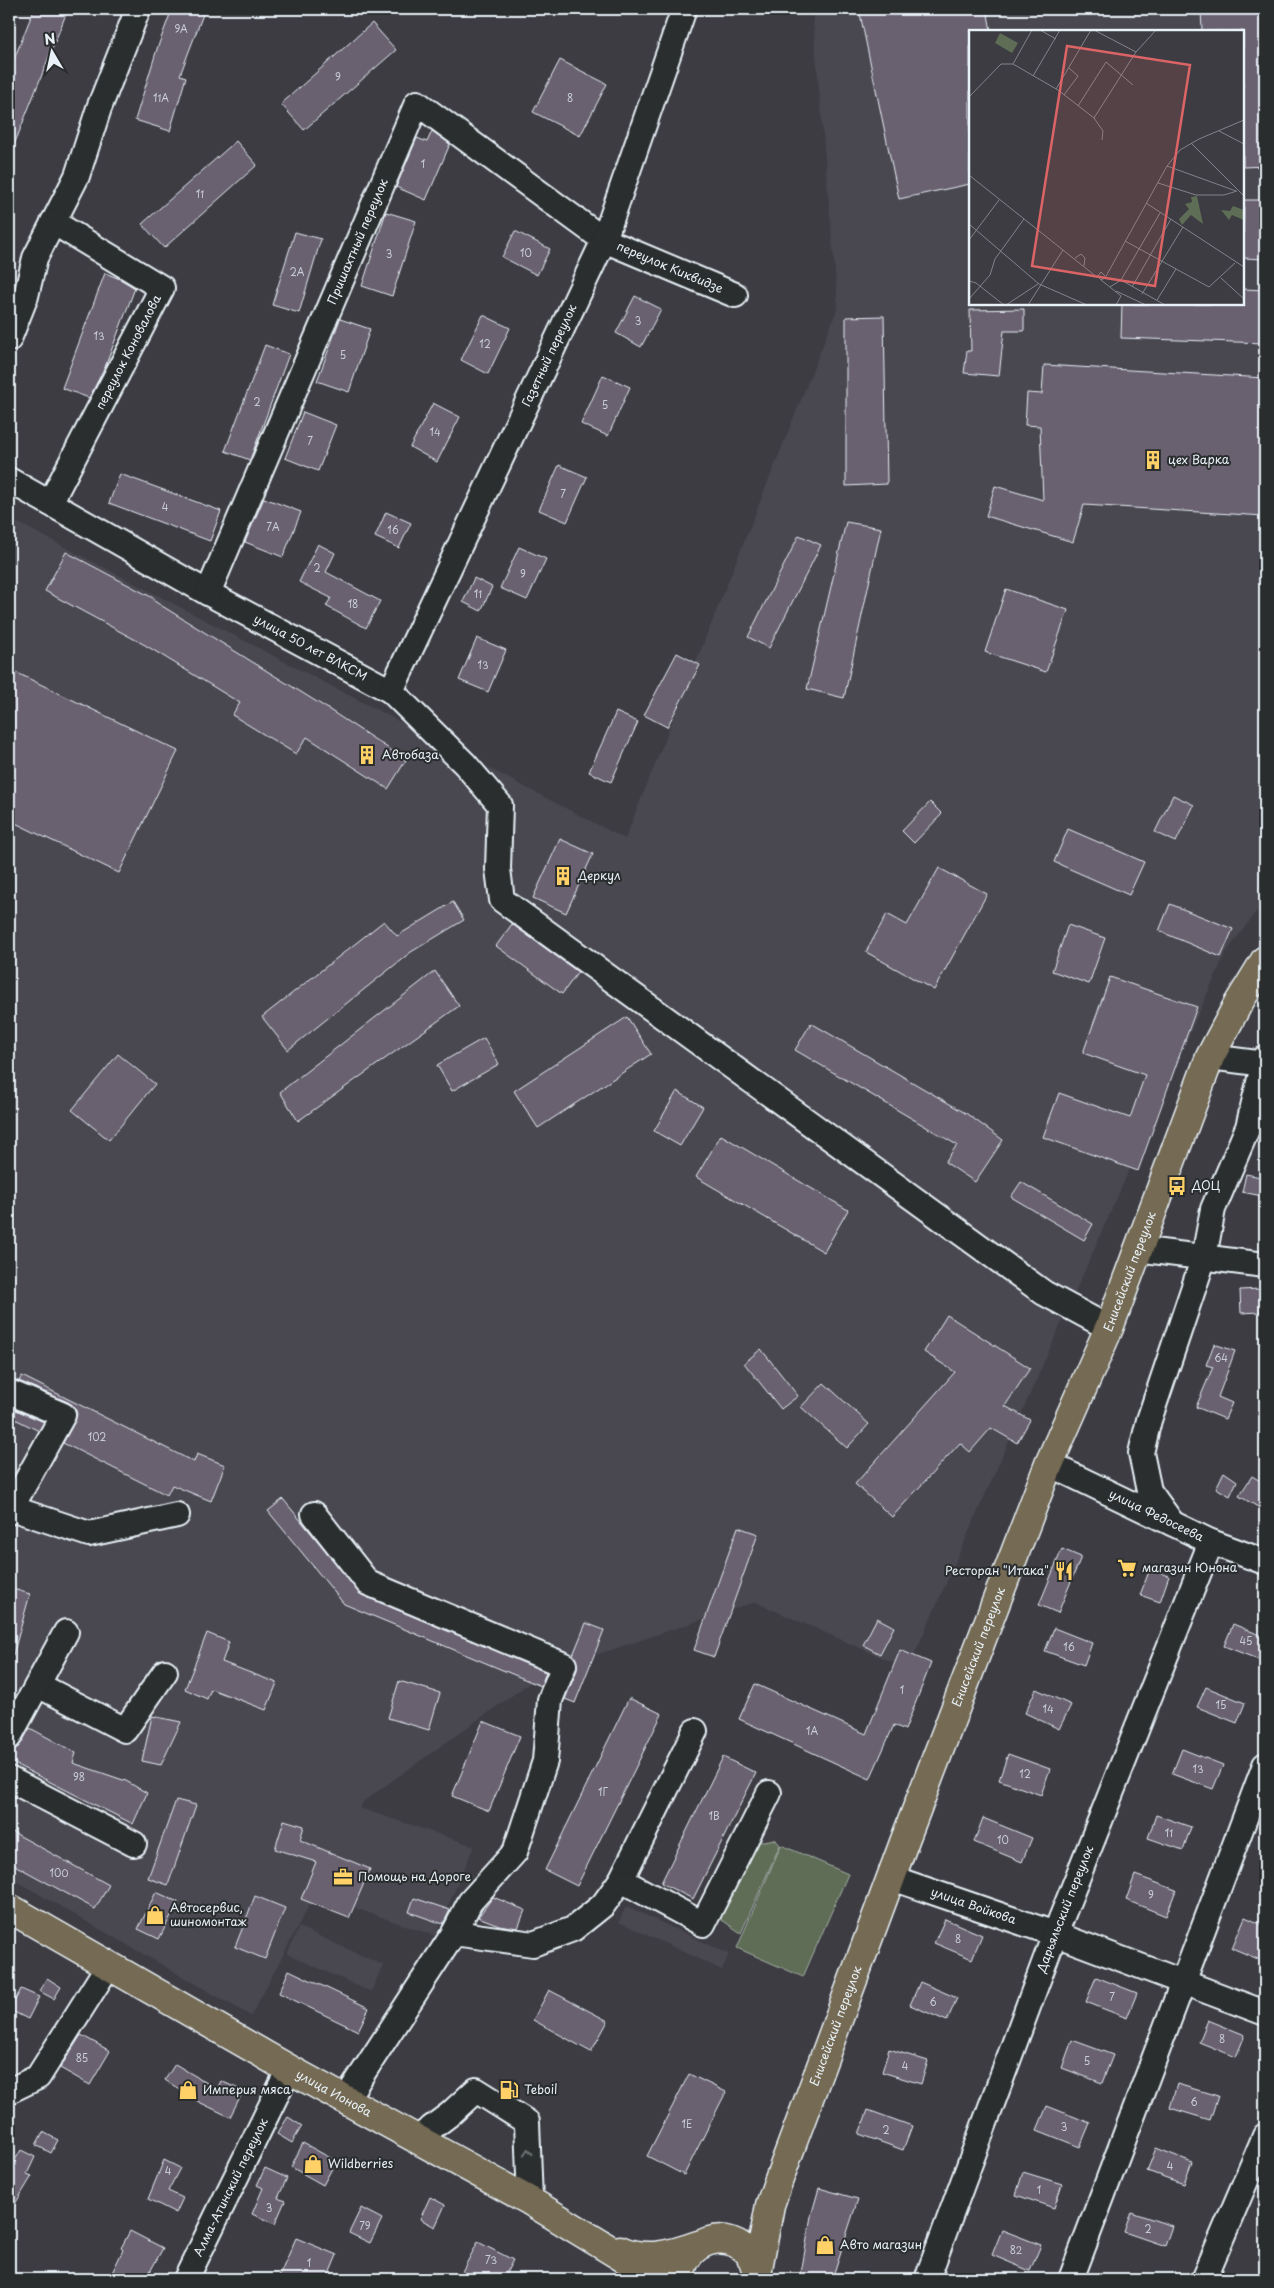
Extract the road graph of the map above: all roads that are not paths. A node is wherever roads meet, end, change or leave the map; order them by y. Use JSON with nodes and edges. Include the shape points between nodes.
{"nodes":[{"id":1,"x":138,"y":9,"type":"edge"},
{"id":2,"x":684,"y":9,"type":"edge"},
{"id":3,"x":53,"y":222,"type":"junction"},
{"id":4,"x":604,"y":240,"type":"junction"},
{"id":5,"x":735,"y":295,"type":"dead end"},
{"id":6,"x":9,"y":339,"type":"edge"},
{"id":7,"x":9,"y":480,"type":"edge"},
{"id":8,"x":50,"y":503,"type":"junction"},
{"id":9,"x":208,"y":593,"type":"junction"},
{"id":10,"x":391,"y":691,"type":"junction"},
{"id":11,"x":1265,"y":960,"type":"edge"},
{"id":12,"x":1210,"y":1058,"type":"junction"},
{"id":13,"x":1265,"y":1062,"type":"edge"},
{"id":14,"x":1137,"y":1249,"type":"junction"},
{"id":15,"x":1204,"y":1257,"type":"junction"},
{"id":16,"x":1265,"y":1265,"type":"edge"},
{"id":17,"x":1109,"y":1328,"type":"junction"},
{"id":18,"x":9,"y":1392,"type":"edge"},
{"id":19,"x":1049,"y":1464,"type":"junction"},
{"id":20,"x":10,"y":1510,"type":"edge"},
{"id":21,"x":314,"y":1514,"type":"dead end"},
{"id":22,"x":177,"y":1515,"type":"dead end"},
{"id":23,"x":1172,"y":1523,"type":"junction"},
{"id":24,"x":1211,"y":1542,"type":"junction"},
{"id":25,"x":1265,"y":1562,"type":"edge"},
{"id":26,"x":66,"y":1632,"type":"dead end"},
{"id":27,"x":165,"y":1672,"type":"dead end"},
{"id":28,"x":38,"y":1685,"type":"junction"},
{"id":29,"x":695,"y":1731,"type":"dead end"},
{"id":30,"x":9,"y":1737,"type":"edge"},
{"id":31,"x":1265,"y":1765,"type":"edge"},
{"id":32,"x":9,"y":1779,"type":"edge"},
{"id":33,"x":769,"y":1793,"type":"dead end"},
{"id":34,"x":134,"y":1844,"type":"dead end"},
{"id":35,"x":892,"y":1878,"type":"junction"},
{"id":36,"x":621,"y":1880,"type":"junction"},
{"id":37,"x":9,"y":1908,"type":"edge"},
{"id":38,"x":454,"y":1933,"type":"junction"},
{"id":39,"x":1055,"y":1934,"type":"junction"},
{"id":40,"x":108,"y":1966,"type":"junction"},
{"id":41,"x":1182,"y":1982,"type":"junction"},
{"id":42,"x":1265,"y":2014,"type":"edge"},
{"id":43,"x":289,"y":2069,"type":"junction"},
{"id":44,"x":9,"y":2091,"type":"edge"},
{"id":45,"x":346,"y":2099,"type":"junction"},
{"id":46,"x":1265,"y":2136,"type":"edge"},
{"id":47,"x":418,"y":2138,"type":"junction"},
{"id":48,"x":530,"y":2201,"type":"junction"},
{"id":49,"x":770,"y":2205,"type":"junction"},
{"id":50,"x":581,"y":2231,"type":"junction"},
{"id":51,"x":705,"y":2242,"type":"junction"},
{"id":52,"x":757,"y":2276,"type":"edge"},
{"id":53,"x":186,"y":2279,"type":"edge"},
{"id":54,"x":658,"y":2279,"type":"edge"},
{"id":55,"x":680,"y":2279,"type":"edge"},
{"id":56,"x":927,"y":2279,"type":"edge"},
{"id":57,"x":1071,"y":2279,"type":"edge"},
{"id":58,"x":1204,"y":2279,"type":"edge"}],
"edges":[{"from":1,"to":3,"type":"street","via":[[99,108],[77,176]]},
{"from":2,"to":4,"type":"street","name":"Газетный переулок"},
{"from":3,"to":6,"type":"street","via":[[35,258],[26,296]]},
{"from":3,"to":8,"type":"street","name":"переулок Коновалова","via":[[162,288]]},
{"from":4,"to":5,"type":"street","name":"переулок Киквидзе"},
{"from":4,"to":9,"type":"street","name":"Пришахтный переулок","via":[[418,103]]},
{"from":4,"to":10,"type":"street","name":"Газетный переулок"},
{"from":7,"to":8,"type":"street","name":"улица 50 лет ВЛКСМ"},
{"from":8,"to":9,"type":"street","name":"улица 50 лет ВЛКСМ"},
{"from":9,"to":10,"type":"street","name":"улица 50 лет ВЛКСМ"},
{"from":10,"to":17,"type":"street","name":"улица 50 лет ВЛКСМ","via":[[466,764],[500,804],[498,869],[502,900],[1044,1293]]},
{"from":11,"to":12,"type":"main road","name":"Енисейский переулок"},
{"from":12,"to":13,"type":"street"},
{"from":12,"to":14,"type":"main road","name":"Енисейский переулок"},
{"from":13,"to":15,"type":"street","via":[[1248,1127],[1214,1210]]},
{"from":14,"to":15,"type":"street"},
{"from":14,"to":17,"type":"main road","name":"Енисейский переулок"},
{"from":15,"to":16,"type":"street"},
{"from":15,"to":23,"type":"street","via":[[1149,1420],[1141,1454],[1149,1491]]},
{"from":17,"to":19,"type":"main road","name":"Енисейский переулок"},
{"from":18,"to":20,"type":"street","via":[[63,1414]]},
{"from":19,"to":23,"type":"street","name":"улица Федосеева"},
{"from":19,"to":35,"type":"main road","name":"Енисейский переулок"},
{"from":20,"to":22,"type":"street","via":[[89,1534]]},
{"from":21,"to":38,"type":"street","via":[[368,1583],[564,1665],[550,1700],[545,1761],[516,1852],[470,1902]]},
{"from":23,"to":24,"type":"street","name":"улица Федосеева"},
{"from":24,"to":25,"type":"street","name":"улица Федосеева"},
{"from":24,"to":39,"type":"street","name":"Дарьяльский переулок"},
{"from":26,"to":28,"type":"street"},
{"from":27,"to":28,"type":"street","via":[[125,1730]]},
{"from":28,"to":30,"type":"street"},
{"from":29,"to":36,"type":"street"},
{"from":31,"to":41,"type":"street"},
{"from":32,"to":34,"type":"street"},
{"from":33,"to":36,"type":"street","via":[[703,1924]]},
{"from":35,"to":39,"type":"street","name":"улица Войкова"},
{"from":35,"to":49,"type":"main road","name":"Енисейский переулок"},
{"from":36,"to":38,"type":"street","via":[[603,1905],[573,1929],[532,1944]]},
{"from":37,"to":40,"type":"main road","name":"улица Ионова"},
{"from":38,"to":45,"type":"street"},
{"from":39,"to":41,"type":"street","name":"улица Войкова"},
{"from":39,"to":56,"type":"street","name":"Дарьяльский переулок"},
{"from":40,"to":43,"type":"main road","name":"улица Ионова"},
{"from":40,"to":44,"type":"street","via":[[38,2077]]},
{"from":41,"to":42,"type":"street"},
{"from":41,"to":57,"type":"street"},
{"from":43,"to":45,"type":"main road","name":"улица Ионова"},
{"from":43,"to":53,"type":"street","name":"Алма-Атинский переулок"},
{"from":45,"to":47,"type":"main road","name":"улица Ионова"},
{"from":46,"to":58,"type":"street"},
{"from":47,"to":48,"type":"main road","name":"улица Ионова"},
{"from":48,"to":47,"type":"street","one_way":true,"via":[[527,2122],[476,2090]]},
{"from":48,"to":50,"type":"main road","name":"улица Ионова"},
{"from":49,"to":51,"type":"main road","via":[[743,2230]]},
{"from":49,"to":52,"type":"main road"},
{"from":50,"to":51,"type":"main road","via":[[628,2254],[648,2256],[672,2254]]},
{"from":50,"to":54,"type":"main road","name":"улица Ионова"},
{"from":51,"to":52,"type":"main road","via":[[728,2240],[741,2246],[752,2258]]},
{"from":51,"to":55,"type":"main road","via":[[687,2255]]}]}
